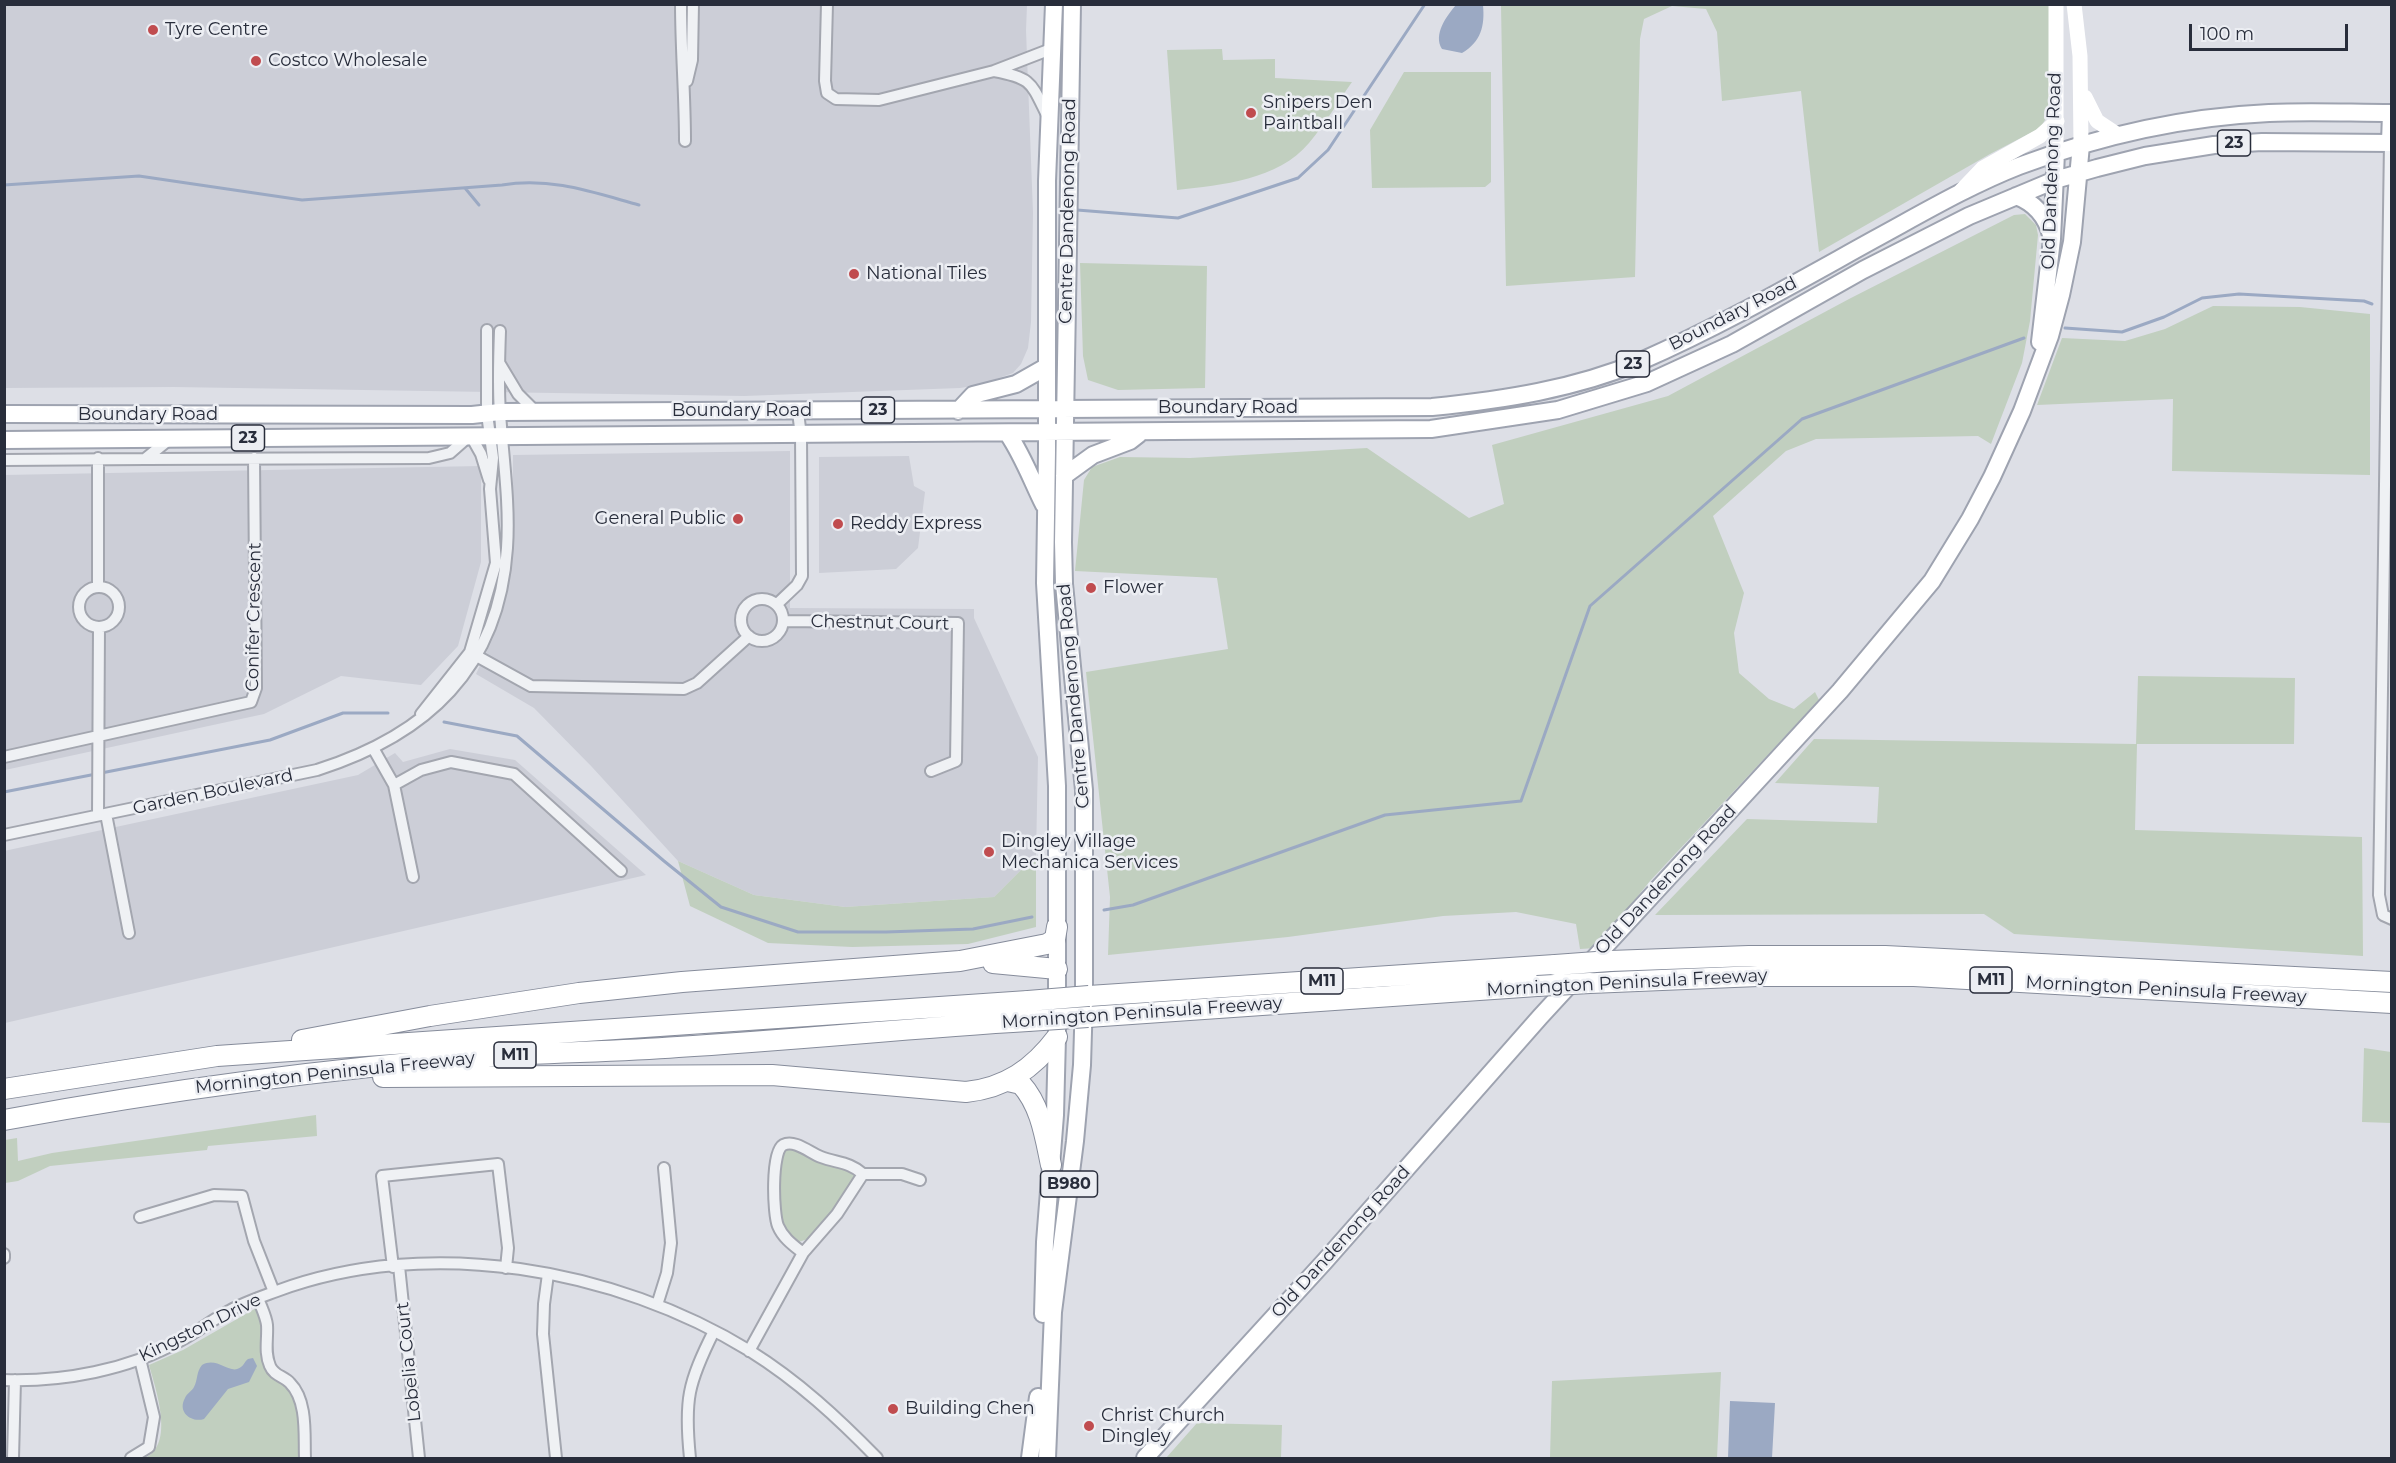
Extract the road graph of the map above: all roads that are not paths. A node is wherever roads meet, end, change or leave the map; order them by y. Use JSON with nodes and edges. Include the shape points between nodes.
{"nodes":[{"id":1,"x":681,"y":4,"type":"edge"},
{"id":2,"x":693,"y":4,"type":"edge"},
{"id":3,"x":827,"y":4,"type":"edge"},
{"id":4,"x":1054,"y":4,"type":"edge"},
{"id":5,"x":1072,"y":4,"type":"edge"},
{"id":6,"x":2056,"y":4,"type":"edge"},
{"id":7,"x":2074,"y":4,"type":"edge"},
{"id":8,"x":1051,"y":49,"type":"junction"},
{"id":9,"x":994,"y":71,"type":"junction"},
{"id":10,"x":685,"y":88,"type":"junction"},
{"id":11,"x":2081,"y":89,"type":"junction"},
{"id":12,"x":2391,"y":113,"type":"edge"},
{"id":13,"x":1048,"y":117,"type":"junction"},
{"id":14,"x":2056,"y":121,"type":"junction"},
{"id":15,"x":2118,"y":135,"type":"junction"},
{"id":16,"x":684,"y":141,"type":"dead end"},
{"id":17,"x":2391,"y":143,"type":"edge"},
{"id":18,"x":2081,"y":145,"type":"junction"},
{"id":19,"x":2056,"y":153,"type":"junction"},
{"id":20,"x":2079,"y":173,"type":"junction"},
{"id":21,"x":2055,"y":180,"type":"junction"},
{"id":22,"x":1961,"y":191,"type":"junction"},
{"id":23,"x":2016,"y":196,"type":"junction"},
{"id":24,"x":2052,"y":239,"type":"junction"},
{"id":25,"x":487,"y":330,"type":"dead end"},
{"id":26,"x":500,"y":331,"type":"dead end"},
{"id":27,"x":499,"y":361,"type":"junction"},
{"id":28,"x":1046,"y":367,"type":"junction"},
{"id":29,"x":2036,"y":372,"type":"junction"},
{"id":30,"x":1046,"y":409,"type":"junction"},
{"id":31,"x":1065,"y":409,"type":"junction"},
{"id":32,"x":803,"y":411,"type":"junction"},
{"id":33,"x":958,"y":411,"type":"junction"},
{"id":34,"x":536,"y":412,"type":"junction"},
{"id":35,"x":493,"y":413,"type":"junction"},
{"id":36,"x":4,"y":414,"type":"edge"},
{"id":37,"x":1142,"y":432,"type":"junction"},
{"id":38,"x":1047,"y":433,"type":"junction"},
{"id":39,"x":1065,"y":433,"type":"junction"},
{"id":40,"x":1008,"y":434,"type":"junction"},
{"id":41,"x":841,"y":435,"type":"junction"},
{"id":42,"x":801,"y":436,"type":"junction"},
{"id":43,"x":497,"y":437,"type":"junction"},
{"id":44,"x":171,"y":438,"type":"junction"},
{"id":45,"x":469,"y":438,"type":"junction"},
{"id":46,"x":4,"y":441,"type":"edge"},
{"id":47,"x":254,"y":458,"type":"junction"},
{"id":48,"x":98,"y":459,"type":"junction"},
{"id":49,"x":145,"y":459,"type":"junction"},
{"id":50,"x":4,"y":460,"type":"edge"},
{"id":51,"x":1047,"y":472,"type":"junction"},
{"id":52,"x":1064,"y":474,"type":"junction"},
{"id":53,"x":490,"y":489,"type":"junction"},
{"id":54,"x":1046,"y":507,"type":"junction"},
{"id":55,"x":98,"y":587,"type":"junction"},
{"id":56,"x":777,"y":604,"type":"junction"},
{"id":57,"x":784,"y":621,"type":"junction"},
{"id":58,"x":99,"y":627,"type":"junction"},
{"id":59,"x":749,"y":636,"type":"junction"},
{"id":60,"x":474,"y":654,"type":"junction"},
{"id":61,"x":99,"y":736,"type":"junction"},
{"id":62,"x":373,"y":748,"type":"junction"},
{"id":63,"x":4,"y":757,"type":"edge"},
{"id":64,"x":931,"y":771,"type":"dead end"},
{"id":65,"x":394,"y":785,"type":"junction"},
{"id":66,"x":102,"y":815,"type":"junction"},
{"id":67,"x":4,"y":836,"type":"edge"},
{"id":68,"x":621,"y":871,"type":"dead end"},
{"id":69,"x":413,"y":877,"type":"dead end"},
{"id":70,"x":2391,"y":919,"type":"edge"},
{"id":71,"x":1057,"y":927,"type":"junction"},
{"id":72,"x":129,"y":933,"type":"dead end"},
{"id":73,"x":960,"y":961,"type":"junction"},
{"id":74,"x":1057,"y":969,"type":"junction"},
{"id":75,"x":2391,"y":982,"type":"edge"},
{"id":76,"x":1086,"y":1002,"type":"junction"},
{"id":77,"x":2391,"y":1003,"type":"edge"},
{"id":78,"x":1056,"y":1037,"type":"junction"},
{"id":79,"x":217,"y":1056,"type":"junction"},
{"id":80,"x":291,"y":1077,"type":"junction"},
{"id":81,"x":1008,"y":1081,"type":"junction"},
{"id":82,"x":4,"y":1089,"type":"edge"},
{"id":83,"x":4,"y":1119,"type":"edge"},
{"id":84,"x":1051,"y":1165,"type":"junction"},
{"id":85,"x":664,"y":1168,"type":"dead end"},
{"id":86,"x":863,"y":1174,"type":"junction"},
{"id":87,"x":920,"y":1180,"type":"dead end"},
{"id":88,"x":140,"y":1216,"type":"dead end"},
{"id":89,"x":803,"y":1253,"type":"junction"},
{"id":90,"x":396,"y":1266,"type":"junction"},
{"id":91,"x":506,"y":1268,"type":"junction"},
{"id":92,"x":548,"y":1274,"type":"junction"},
{"id":93,"x":274,"y":1292,"type":"junction"},
{"id":94,"x":258,"y":1298,"type":"junction"},
{"id":95,"x":657,"y":1305,"type":"junction"},
{"id":96,"x":714,"y":1331,"type":"junction"},
{"id":97,"x":748,"y":1351,"type":"junction"},
{"id":98,"x":140,"y":1359,"type":"junction"},
{"id":99,"x":10,"y":1380,"type":"edge"},
{"id":100,"x":13,"y":1458,"type":"edge"},
{"id":101,"x":131,"y":1458,"type":"edge"},
{"id":102,"x":305,"y":1458,"type":"edge"},
{"id":103,"x":419,"y":1458,"type":"edge"},
{"id":104,"x":556,"y":1458,"type":"edge"},
{"id":105,"x":690,"y":1458,"type":"edge"},
{"id":106,"x":874,"y":1458,"type":"edge"},
{"id":107,"x":1030,"y":1458,"type":"edge"},
{"id":108,"x":1047,"y":1458,"type":"edge"},
{"id":109,"x":1145,"y":1458,"type":"edge"}],
"edges":[{"from":1,"to":10,"type":"street"},
{"from":2,"to":10,"type":"street","via":[[692,60]]},
{"from":3,"to":9,"type":"street","via":[[825,81],[827,93],[836,99],[879,100]]},
{"from":4,"to":8,"type":"main road","name":"Centre Dandenong Road"},
{"from":5,"to":31,"type":"main road","name":"Centre Dandenong Road"},
{"from":6,"to":14,"type":"main road","name":"Old Dandenong Road"},
{"from":7,"to":11,"type":"main road","name":"Old Dandenong Road"},
{"from":8,"to":9,"type":"street"},
{"from":8,"to":13,"type":"main road","name":"Centre Dandenong Road"},
{"from":9,"to":13,"type":"street","via":[[1028,81]]},
{"from":10,"to":16,"type":"street"},
{"from":11,"to":15,"type":"main road","via":[[2094,118]]},
{"from":11,"to":18,"type":"main road","name":"Old Dandenong Road"},
{"from":12,"to":15,"type":"main road","name":"Boundary Road","number":"23","via":[[2231,116]]},
{"from":12,"to":17,"type":"main road"},
{"from":13,"to":28,"type":"main road","name":"Centre Dandenong Road"},
{"from":14,"to":19,"type":"main road","name":"Old Dandenong Road"},
{"from":14,"to":22,"type":"main road","via":[[2040,136],[1983,168]]},
{"from":15,"to":18,"type":"main road","name":"Boundary Road","number":"23"},
{"from":17,"to":20,"type":"main road","name":"Boundary Road","number":"23","via":[[2214,145],[2145,156]]},
{"from":17,"to":70,"type":"street","via":[[2379,895],[2383,915]]},
{"from":18,"to":19,"type":"main road","name":"Boundary Road","number":"23"},
{"from":18,"to":20,"type":"main road","name":"Old Dandenong Road"},
{"from":19,"to":21,"type":"main road","name":"Old Dandenong Road"},
{"from":19,"to":22,"type":"main road","name":"Boundary Road","number":"23"},
{"from":20,"to":21,"type":"main road","name":"Boundary Road","number":"23"},
{"from":20,"to":29,"type":"main road","name":"Old Dandenong Road","via":[[2072,242],[2061,295]]},
{"from":21,"to":23,"type":"main road","name":"Boundary Road","number":"23"},
{"from":21,"to":24,"type":"main road","name":"Old Dandenong Road"},
{"from":22,"to":31,"type":"main road","name":"Boundary Road","number":"23","via":[[1717,325],[1639,362],[1558,388],[1432,407]]},
{"from":23,"to":24,"type":"main road","via":[[2037,209],[2048,224]]},
{"from":23,"to":37,"type":"main road","name":"Boundary Road","number":"23","via":[[1863,270],[1732,344],[1647,383],[1558,410],[1431,429]]},
{"from":24,"to":29,"type":"main road","name":"Old Dandenong Road"},
{"from":25,"to":35,"type":"street"},
{"from":26,"to":27,"type":"street"},
{"from":27,"to":34,"type":"street","via":[[518,394]]},
{"from":27,"to":35,"type":"street"},
{"from":28,"to":30,"type":"main road","name":"Centre Dandenong Road"},
{"from":28,"to":33,"type":"main road","via":[[1016,384],[973,395]]},
{"from":29,"to":109,"type":"main road","name":"Old Dandenong Road","via":[[2008,443],[1970,519],[1932,581],[1887,637]]},
{"from":30,"to":31,"type":"main road","name":"Boundary Road","number":"23"},
{"from":30,"to":33,"type":"main road","name":"Boundary Road","number":"23"},
{"from":30,"to":38,"type":"main road","name":"Centre Dandenong Road","number":"B980"},
{"from":31,"to":39,"type":"main road","name":"Centre Dandenong Road","number":"B980"},
{"from":32,"to":33,"type":"main road","name":"Boundary Road","number":"23"},
{"from":32,"to":34,"type":"main road","name":"Boundary Road","number":"23"},
{"from":32,"to":41,"type":"main road"},
{"from":32,"to":42,"type":"street"},
{"from":34,"to":35,"type":"main road","name":"Boundary Road","number":"23"},
{"from":35,"to":36,"type":"main road","name":"Boundary Road","number":"23"},
{"from":35,"to":43,"type":"street","name":"Garden Boulevard"},
{"from":37,"to":39,"type":"main road","name":"Boundary Road","number":"23"},
{"from":37,"to":52,"type":"main road"},
{"from":38,"to":39,"type":"main road","name":"Boundary Road","number":"23"},
{"from":38,"to":40,"type":"main road","name":"Boundary Road","number":"23"},
{"from":38,"to":51,"type":"main road","name":"Centre Dandenong Road","number":"B980"},
{"from":39,"to":52,"type":"main road","name":"Centre Dandenong Road","number":"B980"},
{"from":40,"to":41,"type":"main road","name":"Boundary Road","number":"23"},
{"from":40,"to":54,"type":"main road","via":[[1022,454]]},
{"from":41,"to":42,"type":"main road","name":"Boundary Road","number":"23"},
{"from":42,"to":43,"type":"main road","name":"Boundary Road","number":"23"},
{"from":42,"to":56,"type":"street","via":[[801,576]]},
{"from":43,"to":45,"type":"main road","name":"Boundary Road","number":"23"},
{"from":43,"to":53,"type":"street","name":"Garden Boulevard"},
{"from":43,"to":60,"type":"street","name":"Garden Boulevard","via":[[507,490],[507,549],[494,618]]},
{"from":44,"to":45,"type":"main road","name":"Boundary Road","number":"23"},
{"from":44,"to":46,"type":"main road","name":"Boundary Road","number":"23"},
{"from":44,"to":49,"type":"street"},
{"from":45,"to":47,"type":"street","via":[[436,458]]},
{"from":45,"to":53,"type":"street","via":[[481,454]]},
{"from":47,"to":49,"type":"street"},
{"from":47,"to":61,"type":"street","name":"Conifer Crescent","via":[[255,696],[244,705]]},
{"from":48,"to":49,"type":"street"},
{"from":48,"to":50,"type":"street"},
{"from":48,"to":55,"type":"street"},
{"from":51,"to":52,"type":"main road"},
{"from":51,"to":54,"type":"main road","name":"Centre Dandenong Road","number":"B980"},
{"from":52,"to":76,"type":"main road","name":"Centre Dandenong Road","number":"B980","via":[[1064,584],[1084,790]]},
{"from":53,"to":60,"type":"street","name":"Garden Boulevard","via":[[496,563]]},
{"from":54,"to":71,"type":"main road","name":"Centre Dandenong Road","number":"B980","via":[[1046,625],[1057,786]]},
{"from":55,"to":58,"type":"street","via":[[83,595],[79,607],[87,623]]},
{"from":55,"to":58,"type":"street","via":[[115,595],[119,607],[111,623]]},
{"from":56,"to":57,"type":"street"},
{"from":56,"to":59,"type":"street","via":[[763,598],[748,603],[741,624]]},
{"from":57,"to":59,"type":"street","via":[[772,639],[757,641]]},
{"from":57,"to":64,"type":"street","name":"Chestnut Court","via":[[958,623],[956,760]]},
{"from":58,"to":61,"type":"street"},
{"from":59,"to":60,"type":"street","via":[[697,683],[684,689],[531,686]]},
{"from":60,"to":62,"type":"street","name":"Garden Boulevard","via":[[434,709]]},
{"from":61,"to":63,"type":"street","name":"Conifer Crescent"},
{"from":61,"to":66,"type":"street","via":[[98,792]]},
{"from":62,"to":65,"type":"street"},
{"from":62,"to":66,"type":"street","name":"Garden Boulevard","via":[[317,770]]},
{"from":65,"to":68,"type":"street","via":[[421,770],[452,762],[514,774]]},
{"from":65,"to":69,"type":"street"},
{"from":66,"to":67,"type":"street","name":"Garden Boulevard"},
{"from":66,"to":72,"type":"street"},
{"from":71,"to":73,"type":"highway","via":[[1055,939],[1047,944]]},
{"from":71,"to":74,"type":"main road","name":"Centre Dandenong Road","number":"B980"},
{"from":73,"to":74,"type":"highway"},
{"from":73,"to":79,"type":"highway","via":[[579,993]]},
{"from":74,"to":76,"type":"main road","via":[[1071,978]]},
{"from":74,"to":78,"type":"main road","name":"Centre Dandenong Road","number":"B980"},
{"from":75,"to":76,"type":"highway","name":"Mornington Peninsula Freeway","number":"M11","bridge":true,"via":[[1885,956],[1749,956],[1610,961]]},
{"from":76,"to":77,"type":"highway","name":"Mornington Peninsula Freeway","number":"M11","bridge":true,"via":[[1758,976],[1914,976]]},
{"from":76,"to":78,"type":"main road"},
{"from":76,"to":79,"type":"highway","name":"Mornington Peninsula Freeway","number":"M11","bridge":true,"via":[[1028,1000]]},
{"from":76,"to":80,"type":"highway","name":"Mornington Peninsula Freeway","number":"M11","bridge":true,"via":[[1028,1021],[675,1048],[481,1057]]},
{"from":76,"to":108,"type":"main road","name":"Centre Dandenong Road","number":"B980","via":[[1075,1141],[1052,1332]]},
{"from":78,"to":81,"type":"highway","via":[[1041,1057]]},
{"from":78,"to":84,"type":"main road","name":"Centre Dandenong Road","number":"B980"},
{"from":79,"to":82,"type":"highway","name":"Mornington Peninsula Freeway","number":"M11"},
{"from":80,"to":81,"type":"highway","via":[[772,1075],[966,1092]]},
{"from":80,"to":83,"type":"highway","name":"Mornington Peninsula Freeway","number":"M11"},
{"from":81,"to":84,"type":"highway","via":[[1022,1084],[1034,1103]]},
{"from":84,"to":107,"type":"main road","name":"Centre Dandenong Road","number":"B980","via":[[1040,1374]]},
{"from":85,"to":95,"type":"street","via":[[671,1243]]},
{"from":86,"to":87,"type":"street","via":[[902,1174]]},
{"from":86,"to":89,"type":"street","via":[[837,1214]]},
{"from":86,"to":89,"type":"street","via":[[849,1164],[825,1159],[797,1145],[780,1148],[775,1164],[774,1212],[781,1232]]},
{"from":88,"to":93,"type":"street","via":[[214,1195],[242,1196]]},
{"from":89,"to":97,"type":"street"},
{"from":90,"to":91,"type":"street","name":"Kingston Drive"},
{"from":90,"to":91,"type":"street","name":"Lobelia Court","via":[[382,1176],[498,1164],[508,1248]]},
{"from":90,"to":93,"type":"street","name":"Kingston Drive","via":[[325,1276]]},
{"from":90,"to":103,"type":"street","name":"Lobelia Court"},
{"from":91,"to":92,"type":"street","name":"Kingston Drive"},
{"from":92,"to":95,"type":"street","name":"Kingston Drive","via":[[612,1289]]},
{"from":92,"to":104,"type":"street","via":[[543,1334]]},
{"from":93,"to":94,"type":"street","name":"Kingston Drive"},
{"from":94,"to":98,"type":"street","name":"Kingston Drive"},
{"from":94,"to":102,"type":"street","via":[[266,1321],[270,1366],[290,1382],[302,1410]]},
{"from":95,"to":96,"type":"street","name":"Kingston Drive"},
{"from":96,"to":97,"type":"street","name":"Kingston Drive"},
{"from":96,"to":105,"type":"street","via":[[690,1389]]},
{"from":97,"to":106,"type":"street","name":"Kingston Drive","via":[[802,1388],[849,1428]]},
{"from":98,"to":99,"type":"street","name":"Kingston Drive","via":[[90,1373]]},
{"from":98,"to":101,"type":"street","via":[[154,1417],[149,1447]]},
{"from":99,"to":100,"type":"street"}]}
